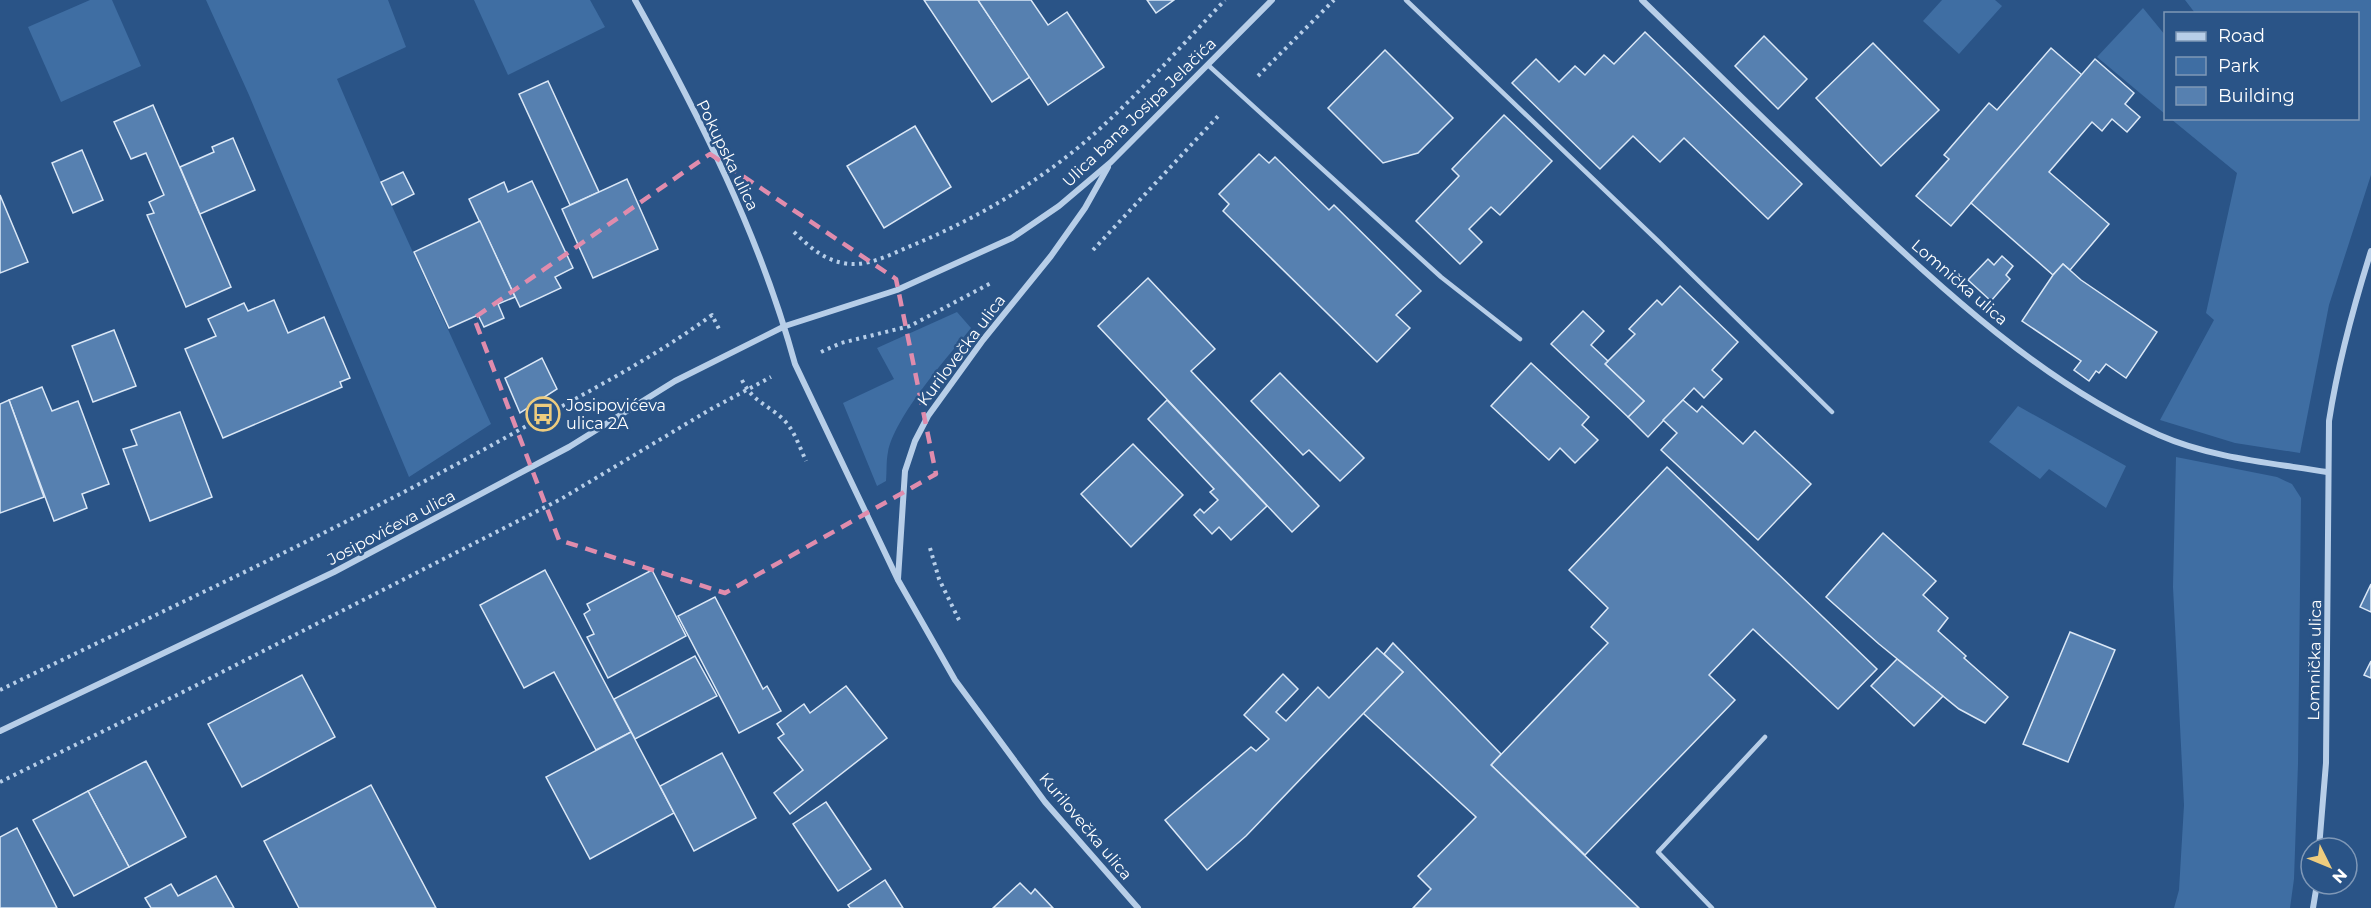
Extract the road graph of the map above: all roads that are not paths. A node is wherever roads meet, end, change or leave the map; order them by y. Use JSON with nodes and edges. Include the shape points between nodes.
{"nodes":[{"id":1,"x":635,"y":0,"type":"edge"},
{"id":2,"x":1272,"y":0,"type":"edge"},
{"id":3,"x":1406,"y":0,"type":"edge"},
{"id":4,"x":1642,"y":0,"type":"edge"},
{"id":5,"x":1208,"y":65,"type":"junction"},
{"id":6,"x":1111,"y":162,"type":"junction"},
{"id":7,"x":2371,"y":251,"type":"edge"},
{"id":8,"x":784,"y":326,"type":"junction"},
{"id":9,"x":1520,"y":339,"type":"dead end"},
{"id":10,"x":1832,"y":412,"type":"dead end"},
{"id":11,"x":2327,"y":472,"type":"junction"},
{"id":12,"x":898,"y":580,"type":"junction"},
{"id":13,"x":0,"y":731,"type":"edge"},
{"id":14,"x":1765,"y":736,"type":"dead end"},
{"id":15,"x":2320,"y":836,"type":"edge"},
{"id":16,"x":1138,"y":908,"type":"edge"},
{"id":17,"x":1712,"y":908,"type":"edge"}],
"edges":[{"from":1,"to":8,"type":"street","name":"Pokupska ulica","via":[[747,225]]},
{"from":2,"to":5,"type":"street","name":"Ulica bana Josipa Jelačića"},
{"from":3,"to":10,"type":"lane"},
{"from":4,"to":11,"type":"street","name":"Lomnička ulica","via":[[1927,275],[2055,376],[2159,435],[2192,447]]},
{"from":5,"to":6,"type":"street","name":"Ulica bana Josipa Jelačića"},
{"from":5,"to":9,"type":"lane","via":[[1441,277]]},
{"from":6,"to":8,"type":"street","name":"Ulica bana Josipa Jelačića","via":[[1059,206],[1011,238],[897,290]]},
{"from":6,"to":12,"type":"street","name":"Kurilovečka ulica","via":[[1085,208],[928,416],[915,441],[906,471]]},
{"from":7,"to":11,"type":"street","name":"Lomnička ulica","via":[[2336,374]]},
{"from":8,"to":12,"type":"street","name":"Kurilovečka ulica","via":[[795,364]]},
{"from":8,"to":13,"type":"street","name":"Josipovićeva ulica","via":[[675,381],[569,447],[334,572]]},
{"from":11,"to":15,"type":"street","name":"Lomnička ulica","via":[[2326,763]]},
{"from":12,"to":16,"type":"street","name":"Kurilovečka ulica","via":[[955,680],[1045,802]]},
{"from":14,"to":17,"type":"lane","via":[[1658,852]]}]}
